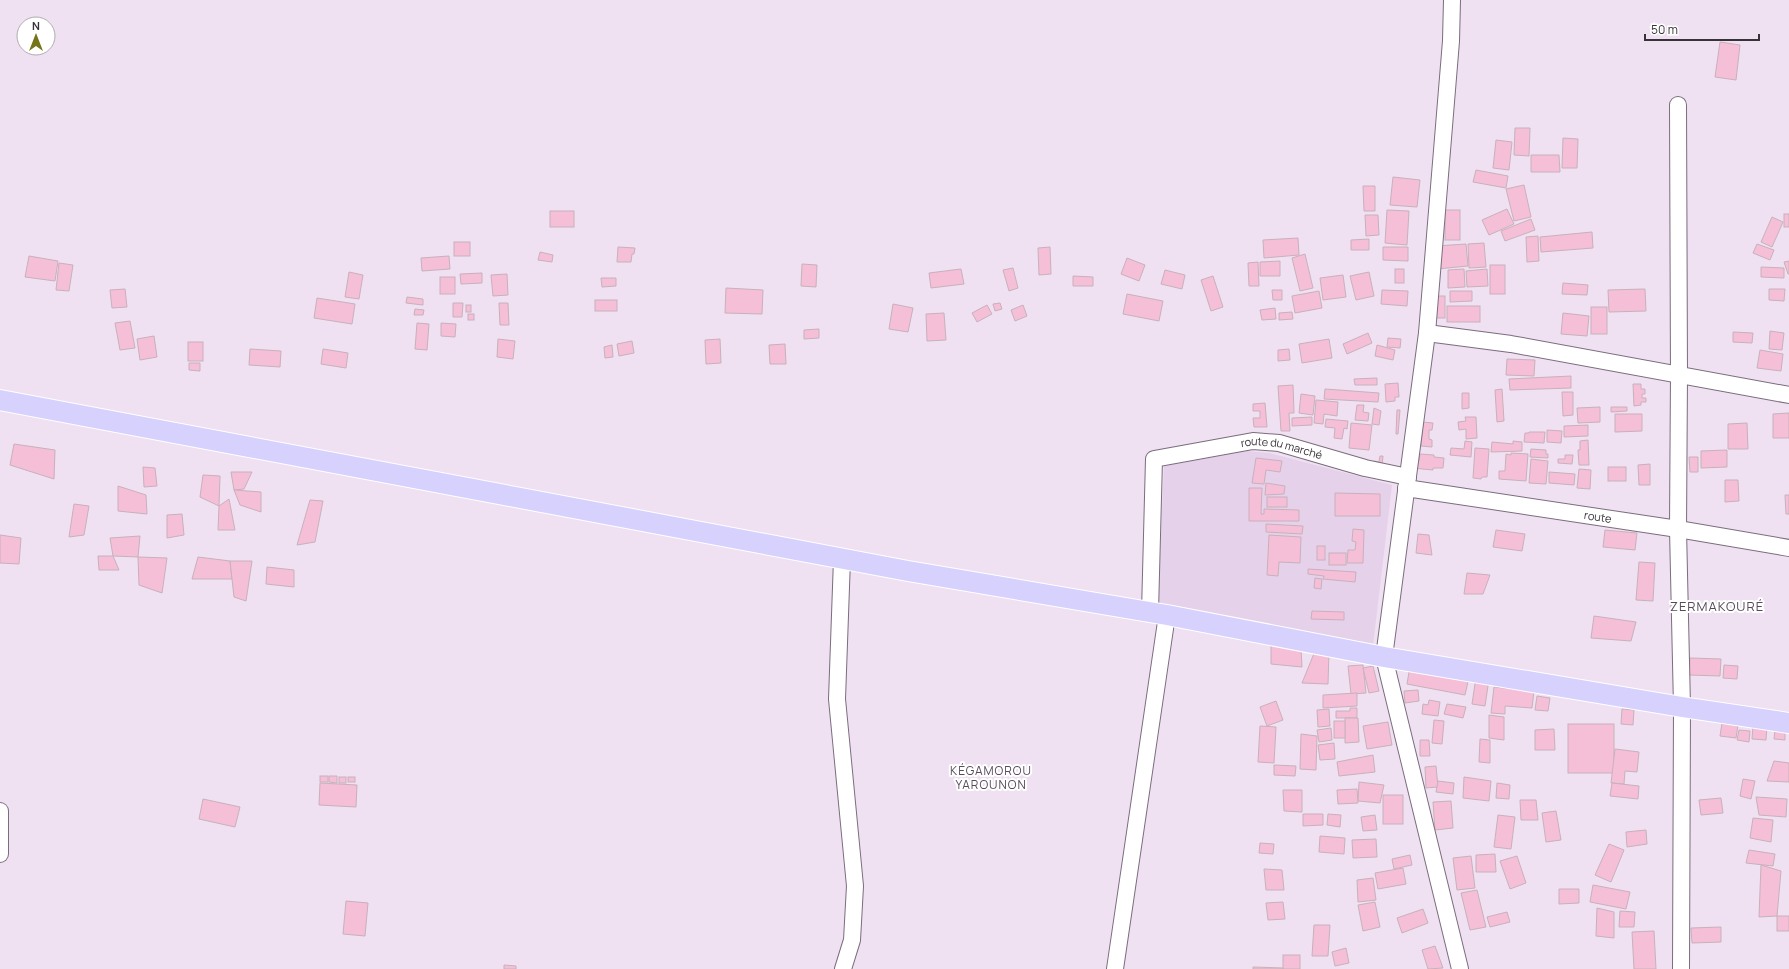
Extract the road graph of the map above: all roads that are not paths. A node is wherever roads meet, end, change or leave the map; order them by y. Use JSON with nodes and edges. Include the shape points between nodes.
{"nodes":[{"id":1,"x":1452,"y":0,"type":"edge"},
{"id":2,"x":1678,"y":105,"type":"dead end"},
{"id":3,"x":1427,"y":333,"type":"junction"},
{"id":4,"x":1680,"y":375,"type":"junction"},
{"id":5,"x":1789,"y":396,"type":"edge"},
{"id":6,"x":0,"y":400,"type":"edge"},
{"id":7,"x":1407,"y":482,"type":"junction"},
{"id":8,"x":1678,"y":529,"type":"junction"},
{"id":9,"x":1789,"y":548,"type":"edge"},
{"id":10,"x":842,"y":559,"type":"junction"},
{"id":11,"x":1159,"y":614,"type":"junction"},
{"id":12,"x":1384,"y":657,"type":"junction"},
{"id":13,"x":1682,"y":707,"type":"junction"},
{"id":14,"x":1789,"y":723,"type":"edge"},
{"id":15,"x":0,"y":811,"type":"edge"},
{"id":16,"x":0,"y":854,"type":"edge"},
{"id":17,"x":842,"y":969,"type":"edge"},
{"id":18,"x":1115,"y":969,"type":"edge"},
{"id":19,"x":1460,"y":969,"type":"edge"},
{"id":20,"x":1681,"y":969,"type":"edge"}],
"edges":[{"from":1,"to":3,"type":"street","via":[[1452,41]]},
{"from":2,"to":4,"type":"street"},
{"from":3,"to":4,"type":"street","via":[[1511,344]]},
{"from":3,"to":7,"type":"street"},
{"from":4,"to":5,"type":"street"},
{"from":4,"to":8,"type":"street"},
{"from":6,"to":10,"type":"main road"},
{"from":7,"to":8,"type":"street","name":"route"},
{"from":7,"to":11,"type":"street","name":"route du marché","via":[[1279,443],[1254,441],[1154,459]]},
{"from":7,"to":12,"type":"street"},
{"from":8,"to":9,"type":"street","name":"route"},
{"from":8,"to":13,"type":"street"},
{"from":10,"to":11,"type":"main road"},
{"from":10,"to":17,"type":"street","via":[[837,699],[856,886],[852,940]]},
{"from":11,"to":12,"type":"main road"},
{"from":11,"to":18,"type":"street"},
{"from":12,"to":13,"type":"main road"},
{"from":12,"to":19,"type":"street"},
{"from":13,"to":14,"type":"main road"},
{"from":13,"to":20,"type":"street"},
{"from":15,"to":16,"type":"street"}]}
